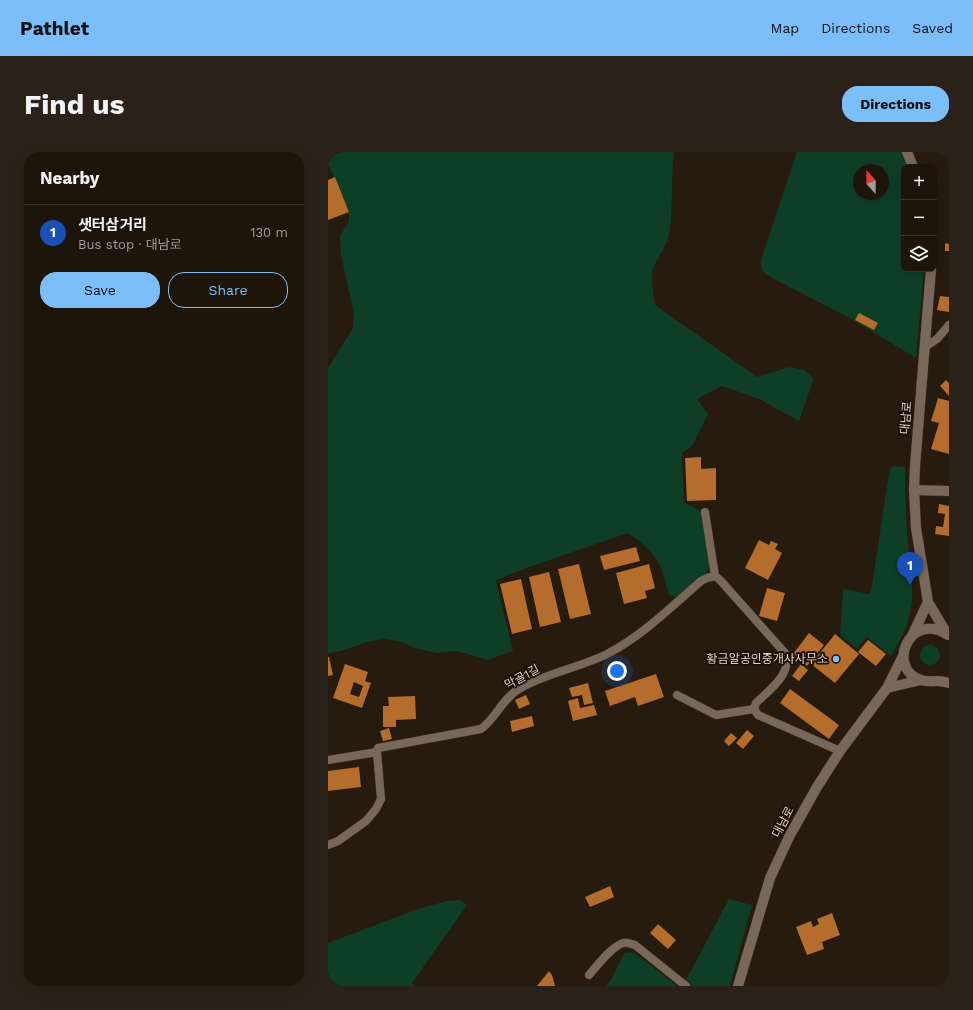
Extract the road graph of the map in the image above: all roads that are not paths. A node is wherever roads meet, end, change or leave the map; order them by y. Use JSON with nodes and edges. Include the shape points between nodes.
{"nodes":[{"id":1,"x":907,"y":152,"type":"edge"},
{"id":2,"x":912,"y":164,"type":"edge"},
{"id":3,"x":931,"y":272,"type":"edge"},
{"id":4,"x":949,"y":325,"type":"edge"},
{"id":5,"x":925,"y":347,"type":"junction"},
{"id":6,"x":914,"y":490,"type":"junction"},
{"id":7,"x":949,"y":491,"type":"edge"},
{"id":8,"x":705,"y":512,"type":"dead end"},
{"id":9,"x":715,"y":576,"type":"junction"},
{"id":10,"x":928,"y":602,"type":"junction"},
{"id":11,"x":948,"y":635,"type":"edge"},
{"id":12,"x":912,"y":636,"type":"junction"},
{"id":13,"x":903,"y":656,"type":"junction"},
{"id":14,"x":949,"y":674,"type":"edge"},
{"id":15,"x":921,"y":680,"type":"junction"},
{"id":16,"x":937,"y":681,"type":"junction"},
{"id":17,"x":949,"y":683,"type":"edge"},
{"id":18,"x":887,"y":688,"type":"junction"},
{"id":19,"x":677,"y":695,"type":"dead end"},
{"id":20,"x":754,"y":709,"type":"junction"},
{"id":21,"x":840,"y":751,"type":"junction"},
{"id":22,"x":377,"y":752,"type":"junction"},
{"id":23,"x":328,"y":760,"type":"edge"},
{"id":24,"x":328,"y":845,"type":"edge"},
{"id":25,"x":589,"y":975,"type":"dead end"},
{"id":26,"x":686,"y":986,"type":"edge"},
{"id":27,"x":738,"y":986,"type":"edge"}],
"edges":[{"from":1,"to":2,"type":"street"},
{"from":3,"to":5,"type":"street","name":"대남로"},
{"from":4,"to":5,"type":"lane","via":[[937,339]]},
{"from":5,"to":6,"type":"street","name":"대남로"},
{"from":6,"to":7,"type":"street"},
{"from":6,"to":10,"type":"street","name":"대남로","via":[[916,528]]},
{"from":8,"to":9,"type":"lane"},
{"from":9,"to":20,"type":"lane","via":[[788,659],[782,676]]},
{"from":9,"to":22,"type":"lane","name":"막골1길","via":[[701,581],[654,622],[619,647],[518,690],[506,699],[481,729],[383,746],[378,748]]},
{"from":10,"to":11,"type":"street"},
{"from":10,"to":12,"type":"street","name":"대남로"},
{"from":11,"to":12,"type":"street","via":[[933,628],[918,631]]},
{"from":12,"to":13,"type":"street","name":"대남로","via":[[904,648]]},
{"from":13,"to":15,"type":"street","via":[[909,671]]},
{"from":13,"to":18,"type":"street","name":"대남로"},
{"from":14,"to":16,"type":"street"},
{"from":15,"to":16,"type":"street"},
{"from":15,"to":18,"type":"street"},
{"from":16,"to":17,"type":"street"},
{"from":18,"to":21,"type":"street","name":"대남로"},
{"from":19,"to":20,"type":"lane","via":[[716,715]]},
{"from":20,"to":21,"type":"lane","via":[[758,715]]},
{"from":21,"to":27,"type":"street","name":"대남로","via":[[790,835],[770,878]]},
{"from":22,"to":23,"type":"lane","name":"막골1길"},
{"from":22,"to":24,"type":"lane","via":[[381,798],[376,809],[366,821]]},
{"from":25,"to":26,"type":"lane","via":[[615,948],[628,943],[635,945]]}]}
